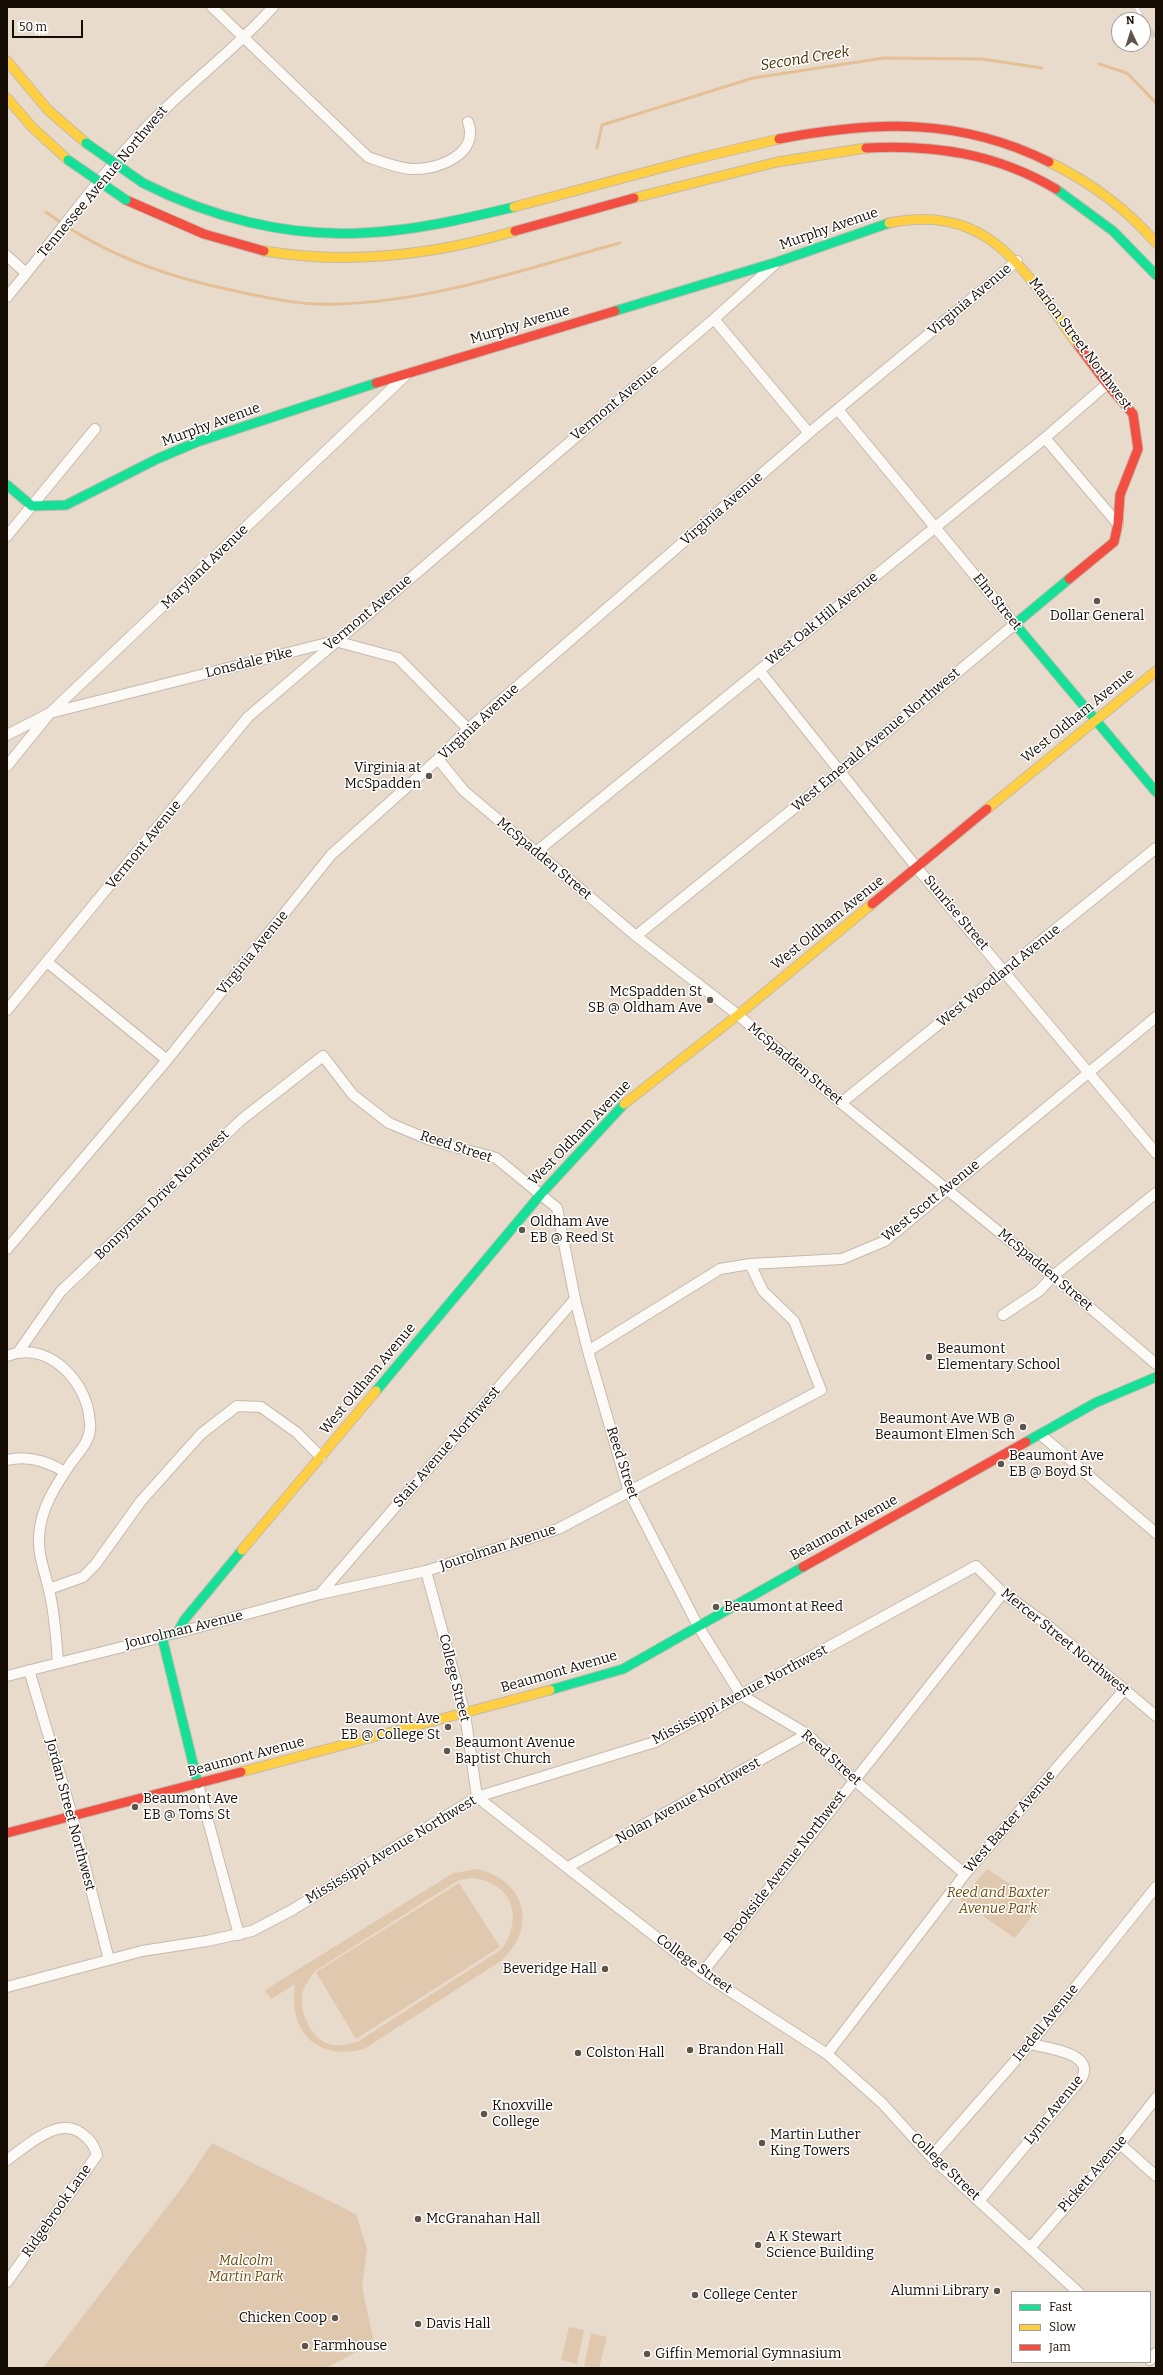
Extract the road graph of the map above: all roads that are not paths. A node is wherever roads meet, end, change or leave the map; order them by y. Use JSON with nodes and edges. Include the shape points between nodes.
{"nodes":[{"id":1,"x":212,"y":7,"type":"edge"},
{"id":2,"x":273,"y":7,"type":"edge"},
{"id":3,"x":245,"y":38,"type":"junction"},
{"id":4,"x":7,"y":61,"type":"edge"},
{"id":5,"x":7,"y":98,"type":"edge"},
{"id":6,"x":464,"y":150,"type":"dead end"},
{"id":7,"x":1156,"y":243,"type":"edge"},
{"id":8,"x":7,"y":256,"type":"edge"},
{"id":9,"x":1017,"y":261,"type":"junction"},
{"id":10,"x":777,"y":262,"type":"junction"},
{"id":11,"x":26,"y":273,"type":"junction"},
{"id":12,"x":1156,"y":275,"type":"edge"},
{"id":13,"x":7,"y":297,"type":"edge"},
{"id":14,"x":714,"y":319,"type":"junction"},
{"id":15,"x":408,"y":373,"type":"junction"},
{"id":16,"x":1107,"y":384,"type":"junction"},
{"id":17,"x":839,"y":411,"type":"junction"},
{"id":18,"x":95,"y":429,"type":"dead end"},
{"id":19,"x":809,"y":433,"type":"junction"},
{"id":20,"x":1045,"y":438,"type":"junction"},
{"id":21,"x":7,"y":485,"type":"edge"},
{"id":22,"x":32,"y":506,"type":"junction"},
{"id":23,"x":1118,"y":524,"type":"junction"},
{"id":24,"x":936,"y":527,"type":"junction"},
{"id":25,"x":7,"y":536,"type":"edge"},
{"id":26,"x":1114,"y":542,"type":"joint"},
{"id":27,"x":1014,"y":624,"type":"junction"},
{"id":28,"x":335,"y":641,"type":"junction"},
{"id":29,"x":759,"y":670,"type":"junction"},
{"id":30,"x":1156,"y":671,"type":"edge"},
{"id":31,"x":50,"y":713,"type":"junction"},
{"id":32,"x":1095,"y":719,"type":"junction"},
{"id":33,"x":468,"y":729,"type":"junction"},
{"id":34,"x":7,"y":735,"type":"edge"},
{"id":35,"x":438,"y":760,"type":"junction"},
{"id":36,"x":7,"y":766,"type":"edge"},
{"id":37,"x":840,"y":771,"type":"junction"},
{"id":38,"x":1156,"y":792,"type":"edge"},
{"id":39,"x":1156,"y":848,"type":"edge"},
{"id":40,"x":536,"y":852,"type":"junction"},
{"id":41,"x":917,"y":868,"type":"junction"},
{"id":42,"x":636,"y":936,"type":"junction"},
{"id":43,"x":48,"y":962,"type":"junction"},
{"id":44,"x":1005,"y":972,"type":"junction"},
{"id":45,"x":7,"y":1010,"type":"edge"},
{"id":46,"x":738,"y":1015,"type":"junction"},
{"id":47,"x":1156,"y":1017,"type":"edge"},
{"id":48,"x":323,"y":1056,"type":"joint"},
{"id":49,"x":167,"y":1060,"type":"junction"},
{"id":50,"x":1090,"y":1073,"type":"junction"},
{"id":51,"x":841,"y":1103,"type":"junction"},
{"id":52,"x":1156,"y":1153,"type":"edge"},
{"id":53,"x":946,"y":1188,"type":"junction"},
{"id":54,"x":1156,"y":1193,"type":"edge"},
{"id":55,"x":541,"y":1194,"type":"junction"},
{"id":56,"x":7,"y":1249,"type":"edge"},
{"id":57,"x":750,"y":1264,"type":"junction"},
{"id":58,"x":1053,"y":1276,"type":"junction"},
{"id":59,"x":574,"y":1300,"type":"junction"},
{"id":60,"x":1003,"y":1315,"type":"dead end"},
{"id":61,"x":19,"y":1351,"type":"junction"},
{"id":62,"x":588,"y":1351,"type":"junction"},
{"id":63,"x":7,"y":1356,"type":"edge"},
{"id":64,"x":1156,"y":1364,"type":"edge"},
{"id":65,"x":1156,"y":1377,"type":"edge"},
{"id":66,"x":1042,"y":1435,"type":"junction"},
{"id":67,"x":321,"y":1457,"type":"junction"},
{"id":68,"x":7,"y":1460,"type":"edge"},
{"id":69,"x":64,"y":1472,"type":"junction"},
{"id":70,"x":629,"y":1492,"type":"junction"},
{"id":71,"x":1156,"y":1533,"type":"edge"},
{"id":72,"x":976,"y":1566,"type":"joint"},
{"id":73,"x":426,"y":1570,"type":"junction"},
{"id":74,"x":49,"y":1589,"type":"junction"},
{"id":75,"x":1003,"y":1592,"type":"junction"},
{"id":76,"x":320,"y":1594,"type":"junction"},
{"id":77,"x":698,"y":1626,"type":"junction"},
{"id":78,"x":177,"y":1633,"type":"junction"},
{"id":79,"x":162,"y":1637,"type":"junction"},
{"id":80,"x":58,"y":1662,"type":"junction"},
{"id":81,"x":29,"y":1670,"type":"junction"},
{"id":82,"x":7,"y":1676,"type":"edge"},
{"id":83,"x":1124,"y":1690,"type":"junction"},
{"id":84,"x":741,"y":1695,"type":"junction"},
{"id":85,"x":464,"y":1714,"type":"junction"},
{"id":86,"x":1156,"y":1716,"type":"edge"},
{"id":87,"x":807,"y":1734,"type":"junction"},
{"id":88,"x":853,"y":1779,"type":"junction"},
{"id":89,"x":198,"y":1784,"type":"junction"},
{"id":90,"x":477,"y":1797,"type":"junction"},
{"id":91,"x":72,"y":1815,"type":"junction"},
{"id":92,"x":7,"y":1833,"type":"edge"},
{"id":93,"x":568,"y":1867,"type":"junction"},
{"id":94,"x":965,"y":1874,"type":"junction"},
{"id":95,"x":1154,"y":1892,"type":"edge"},
{"id":96,"x":238,"y":1935,"type":"junction"},
{"id":97,"x":109,"y":1960,"type":"junction"},
{"id":98,"x":702,"y":1973,"type":"junction"},
{"id":99,"x":7,"y":1987,"type":"edge"},
{"id":100,"x":1030,"y":2044,"type":"junction"},
{"id":101,"x":827,"y":2054,"type":"junction"},
{"id":102,"x":1156,"y":2098,"type":"edge"},
{"id":103,"x":1120,"y":2144,"type":"junction"},
{"id":104,"x":931,"y":2157,"type":"junction"},
{"id":105,"x":7,"y":2160,"type":"edge"},
{"id":106,"x":1156,"y":2176,"type":"edge"},
{"id":107,"x":980,"y":2200,"type":"junction"},
{"id":108,"x":1030,"y":2248,"type":"junction"},
{"id":109,"x":7,"y":2282,"type":"edge"},
{"id":110,"x":1077,"y":2291,"type":"edge"}],
"edges":[{"from":1,"to":3,"type":"street"},
{"from":2,"to":3,"type":"street","name":"Tennessee Avenue Northwest"},
{"from":3,"to":6,"type":"street","via":[[368,157],[412,169],[451,160]]},
{"from":3,"to":11,"type":"street","name":"Tennessee Avenue Northwest","via":[[179,93],[142,132]]},
{"from":4,"to":7,"type":"main road","bridge":true,"via":[[48,110],[86,143],[143,183],[190,206],[228,219],[293,231],[363,234],[422,226],[503,209],[787,137],[844,128],[908,125],[983,135],[1024,149],[1074,174],[1114,202]]},
{"from":5,"to":12,"type":"main road","bridge":true,"via":[[32,127],[68,160],[126,200],[192,231],[233,245],[273,253],[338,258],[394,255],[460,246],[807,155],[856,149],[924,147],[984,158],[1013,167],[1060,191],[1106,224]]},
{"from":8,"to":11,"type":"street"},
{"from":9,"to":10,"type":"main road","name":"Murphy Avenue","via":[[995,242],[973,230],[948,222],[914,218],[884,224]]},
{"from":9,"to":16,"type":"main road","name":"Marion Street Northwest"},
{"from":9,"to":17,"type":"street","name":"Virginia Avenue"},
{"from":10,"to":14,"type":"street","name":"Vermont Avenue"},
{"from":10,"to":15,"type":"main road","name":"Murphy Avenue"},
{"from":11,"to":13,"type":"street","name":"Tennessee Avenue Northwest"},
{"from":14,"to":19,"type":"street"},
{"from":14,"to":28,"type":"street","name":"Vermont Avenue"},
{"from":15,"to":22,"type":"main road","name":"Murphy Avenue","via":[[197,442],[157,459],[66,505]]},
{"from":15,"to":31,"type":"street","name":"Maryland Avenue"},
{"from":16,"to":20,"type":"street","name":"West Oak Hill Avenue"},
{"from":16,"to":23,"type":"main road","name":"Marion Street Northwest","via":[[1133,414],[1138,449],[1120,495]]},
{"from":17,"to":19,"type":"street","name":"Virginia Avenue"},
{"from":17,"to":24,"type":"street","name":"Elm Street"},
{"from":18,"to":22,"type":"street"},
{"from":19,"to":33,"type":"street","name":"Virginia Avenue"},
{"from":20,"to":23,"type":"street"},
{"from":20,"to":24,"type":"street","name":"West Oak Hill Avenue"},
{"from":21,"to":22,"type":"main road"},
{"from":22,"to":25,"type":"street"},
{"from":23,"to":26,"type":"main road","name":"Marion Street Northwest"},
{"from":24,"to":27,"type":"street","name":"Elm Street"},
{"from":24,"to":29,"type":"street","name":"West Oak Hill Avenue"},
{"from":26,"to":27,"type":"main road","name":"West Emerald Avenue Northwest"},
{"from":27,"to":32,"type":"main road","name":"Elm Street"},
{"from":27,"to":37,"type":"street","name":"West Emerald Avenue Northwest"},
{"from":28,"to":31,"type":"street","name":"Lonsdale Pike"},
{"from":28,"to":33,"type":"street","name":"Lonsdale Pike","via":[[398,658]]},
{"from":28,"to":43,"type":"street","name":"Vermont Avenue","via":[[248,717]]},
{"from":29,"to":37,"type":"street","name":"Sunrise Street"},
{"from":29,"to":40,"type":"street","name":"West Oak Hill Avenue"},
{"from":30,"to":32,"type":"main road","name":"West Oldham Avenue"},
{"from":31,"to":34,"type":"street","name":"Lonsdale Pike"},
{"from":31,"to":36,"type":"street","name":"Maryland Avenue"},
{"from":32,"to":38,"type":"main road","name":"Elm Street"},
{"from":32,"to":41,"type":"main road","name":"West Oldham Avenue"},
{"from":33,"to":35,"type":"street","name":"Virginia Avenue"},
{"from":35,"to":40,"type":"street","name":"McSpadden Street","via":[[464,790]]},
{"from":35,"to":49,"type":"street","name":"Virginia Avenue","via":[[331,855]]},
{"from":37,"to":41,"type":"street","name":"Sunrise Street"},
{"from":37,"to":42,"type":"street","name":"West Emerald Avenue Northwest"},
{"from":39,"to":44,"type":"street","name":"West Woodland Avenue"},
{"from":40,"to":42,"type":"street","name":"McSpadden Street"},
{"from":41,"to":44,"type":"street","name":"Sunrise Street"},
{"from":41,"to":46,"type":"main road","name":"West Oldham Avenue"},
{"from":42,"to":46,"type":"street","name":"McSpadden Street"},
{"from":43,"to":45,"type":"street","name":"Vermont Avenue"},
{"from":43,"to":49,"type":"street"},
{"from":44,"to":50,"type":"street","name":"Sunrise Street"},
{"from":44,"to":51,"type":"street","name":"West Woodland Avenue"},
{"from":46,"to":51,"type":"street","name":"McSpadden Street"},
{"from":46,"to":55,"type":"main road","name":"West Oldham Avenue","via":[[629,1099]]},
{"from":47,"to":50,"type":"street","name":"West Scott Avenue"},
{"from":48,"to":55,"type":"street","name":"Reed Street","via":[[353,1095],[389,1123],[430,1140],[496,1158]]},
{"from":48,"to":61,"type":"street","name":"Bonnyman Drive Northwest","via":[[241,1120],[61,1291]]},
{"from":49,"to":56,"type":"street","name":"Virginia Avenue"},
{"from":50,"to":52,"type":"street","name":"Sunrise Street"},
{"from":50,"to":53,"type":"street","name":"West Scott Avenue"},
{"from":51,"to":53,"type":"street","name":"McSpadden Street"},
{"from":53,"to":57,"type":"street","name":"West Scott Avenue","via":[[885,1241],[842,1259]]},
{"from":53,"to":58,"type":"street","name":"McSpadden Street"},
{"from":54,"to":58,"type":"street"},
{"from":55,"to":59,"type":"street","name":"Reed Street","via":[[557,1208]]},
{"from":55,"to":67,"type":"main road","name":"West Oldham Avenue"},
{"from":57,"to":62,"type":"street","name":"West Scott Avenue","via":[[720,1269]]},
{"from":57,"to":70,"type":"street","name":"Jourolman Avenue","via":[[763,1291],[794,1321],[821,1390]]},
{"from":58,"to":60,"type":"street","via":[[1039,1291]]},
{"from":58,"to":64,"type":"street","name":"McSpadden Street"},
{"from":59,"to":62,"type":"street","name":"Reed Street"},
{"from":59,"to":76,"type":"street","name":"Stair Avenue Northwest"},
{"from":61,"to":63,"type":"street"},
{"from":61,"to":69,"type":"street","via":[[44,1356],[60,1364],[73,1377],[85,1398],[91,1428],[86,1441]]},
{"from":62,"to":70,"type":"street","name":"Reed Street"},
{"from":65,"to":66,"type":"main road","name":"Beaumont Avenue","via":[[1096,1403]]},
{"from":66,"to":71,"type":"street"},
{"from":66,"to":77,"type":"main road","name":"Beaumont Avenue"},
{"from":67,"to":74,"type":"street","via":[[296,1432],[261,1407],[237,1406],[201,1434],[141,1501],[95,1565],[83,1577]]},
{"from":67,"to":78,"type":"main road","name":"West Oldham Avenue","via":[[185,1619]]},
{"from":68,"to":69,"type":"street","via":[[34,1459],[50,1463]]},
{"from":69,"to":74,"type":"street","via":[[50,1497],[42,1519],[40,1555]]},
{"from":70,"to":73,"type":"street","name":"Jourolman Avenue","via":[[558,1529]]},
{"from":70,"to":77,"type":"street","name":"Reed Street"},
{"from":72,"to":75,"type":"street","name":"Mercer Street Northwest"},
{"from":72,"to":84,"type":"street","name":"Mississippi Avenue Northwest"},
{"from":73,"to":76,"type":"street","name":"Jourolman Avenue"},
{"from":73,"to":85,"type":"street","name":"College Street"},
{"from":74,"to":80,"type":"street"},
{"from":75,"to":83,"type":"street","name":"Mercer Street Northwest","via":[[1045,1623]]},
{"from":75,"to":88,"type":"street","name":"Brookside Avenue Northwest"},
{"from":76,"to":78,"type":"street","name":"Jourolman Avenue"},
{"from":77,"to":84,"type":"street","name":"Reed Street"},
{"from":77,"to":85,"type":"main road","name":"Beaumont Avenue","via":[[623,1669]]},
{"from":78,"to":79,"type":"main road","name":"Jourolman Avenue"},
{"from":79,"to":80,"type":"street","name":"Jourolman Avenue"},
{"from":79,"to":89,"type":"main road"},
{"from":80,"to":81,"type":"street","name":"Jourolman Avenue"},
{"from":81,"to":82,"type":"street","name":"Jourolman Avenue"},
{"from":81,"to":91,"type":"street","name":"Jordan Street Northwest"},
{"from":83,"to":86,"type":"street","name":"Mercer Street Northwest"},
{"from":83,"to":94,"type":"street","name":"West Baxter Avenue"},
{"from":84,"to":87,"type":"street","name":"Reed Street"},
{"from":84,"to":90,"type":"street","name":"Mississippi Avenue Northwest","via":[[655,1742]]},
{"from":85,"to":89,"type":"main road","name":"Beaumont Avenue"},
{"from":85,"to":90,"type":"street","name":"College Street"},
{"from":87,"to":88,"type":"street","name":"Reed Street"},
{"from":87,"to":93,"type":"street","name":"Nolan Avenue Northwest"},
{"from":88,"to":94,"type":"street","name":"Reed Street"},
{"from":88,"to":98,"type":"street","name":"Brookside Avenue Northwest"},
{"from":89,"to":91,"type":"main road","name":"Beaumont Avenue"},
{"from":89,"to":96,"type":"street"},
{"from":90,"to":93,"type":"street","name":"College Street"},
{"from":90,"to":96,"type":"street","name":"Mississippi Avenue Northwest","via":[[292,1910],[252,1931]]},
{"from":91,"to":92,"type":"main road","name":"Beaumont Avenue"},
{"from":91,"to":97,"type":"street","name":"Jordan Street Northwest"},
{"from":93,"to":98,"type":"street","name":"College Street"},
{"from":94,"to":101,"type":"street","name":"West Baxter Avenue"},
{"from":95,"to":100,"type":"street","name":"Iredell Avenue"},
{"from":96,"to":97,"type":"street","name":"Mississippi Avenue Northwest","via":[[173,1944]]},
{"from":97,"to":99,"type":"street","name":"Mississippi Avenue Northwest"},
{"from":98,"to":101,"type":"street","name":"College Street"},
{"from":100,"to":104,"type":"street","name":"Iredell Avenue"},
{"from":100,"to":107,"type":"street","name":"Lynn Avenue","via":[[1077,2057],[1085,2065],[1086,2071]]},
{"from":101,"to":104,"type":"street","name":"College Street","via":[[882,2103]]},
{"from":102,"to":103,"type":"street","name":"Pickett Avenue"},
{"from":103,"to":106,"type":"street"},
{"from":103,"to":108,"type":"street","name":"Pickett Avenue"},
{"from":104,"to":107,"type":"street","name":"College Street"},
{"from":105,"to":109,"type":"street","name":"Ridgebrook Lane","via":[[41,2136],[67,2127],[89,2138],[95,2146],[97,2155]]},
{"from":107,"to":108,"type":"street","name":"College Street"},
{"from":108,"to":110,"type":"street","name":"College Street"}]}
